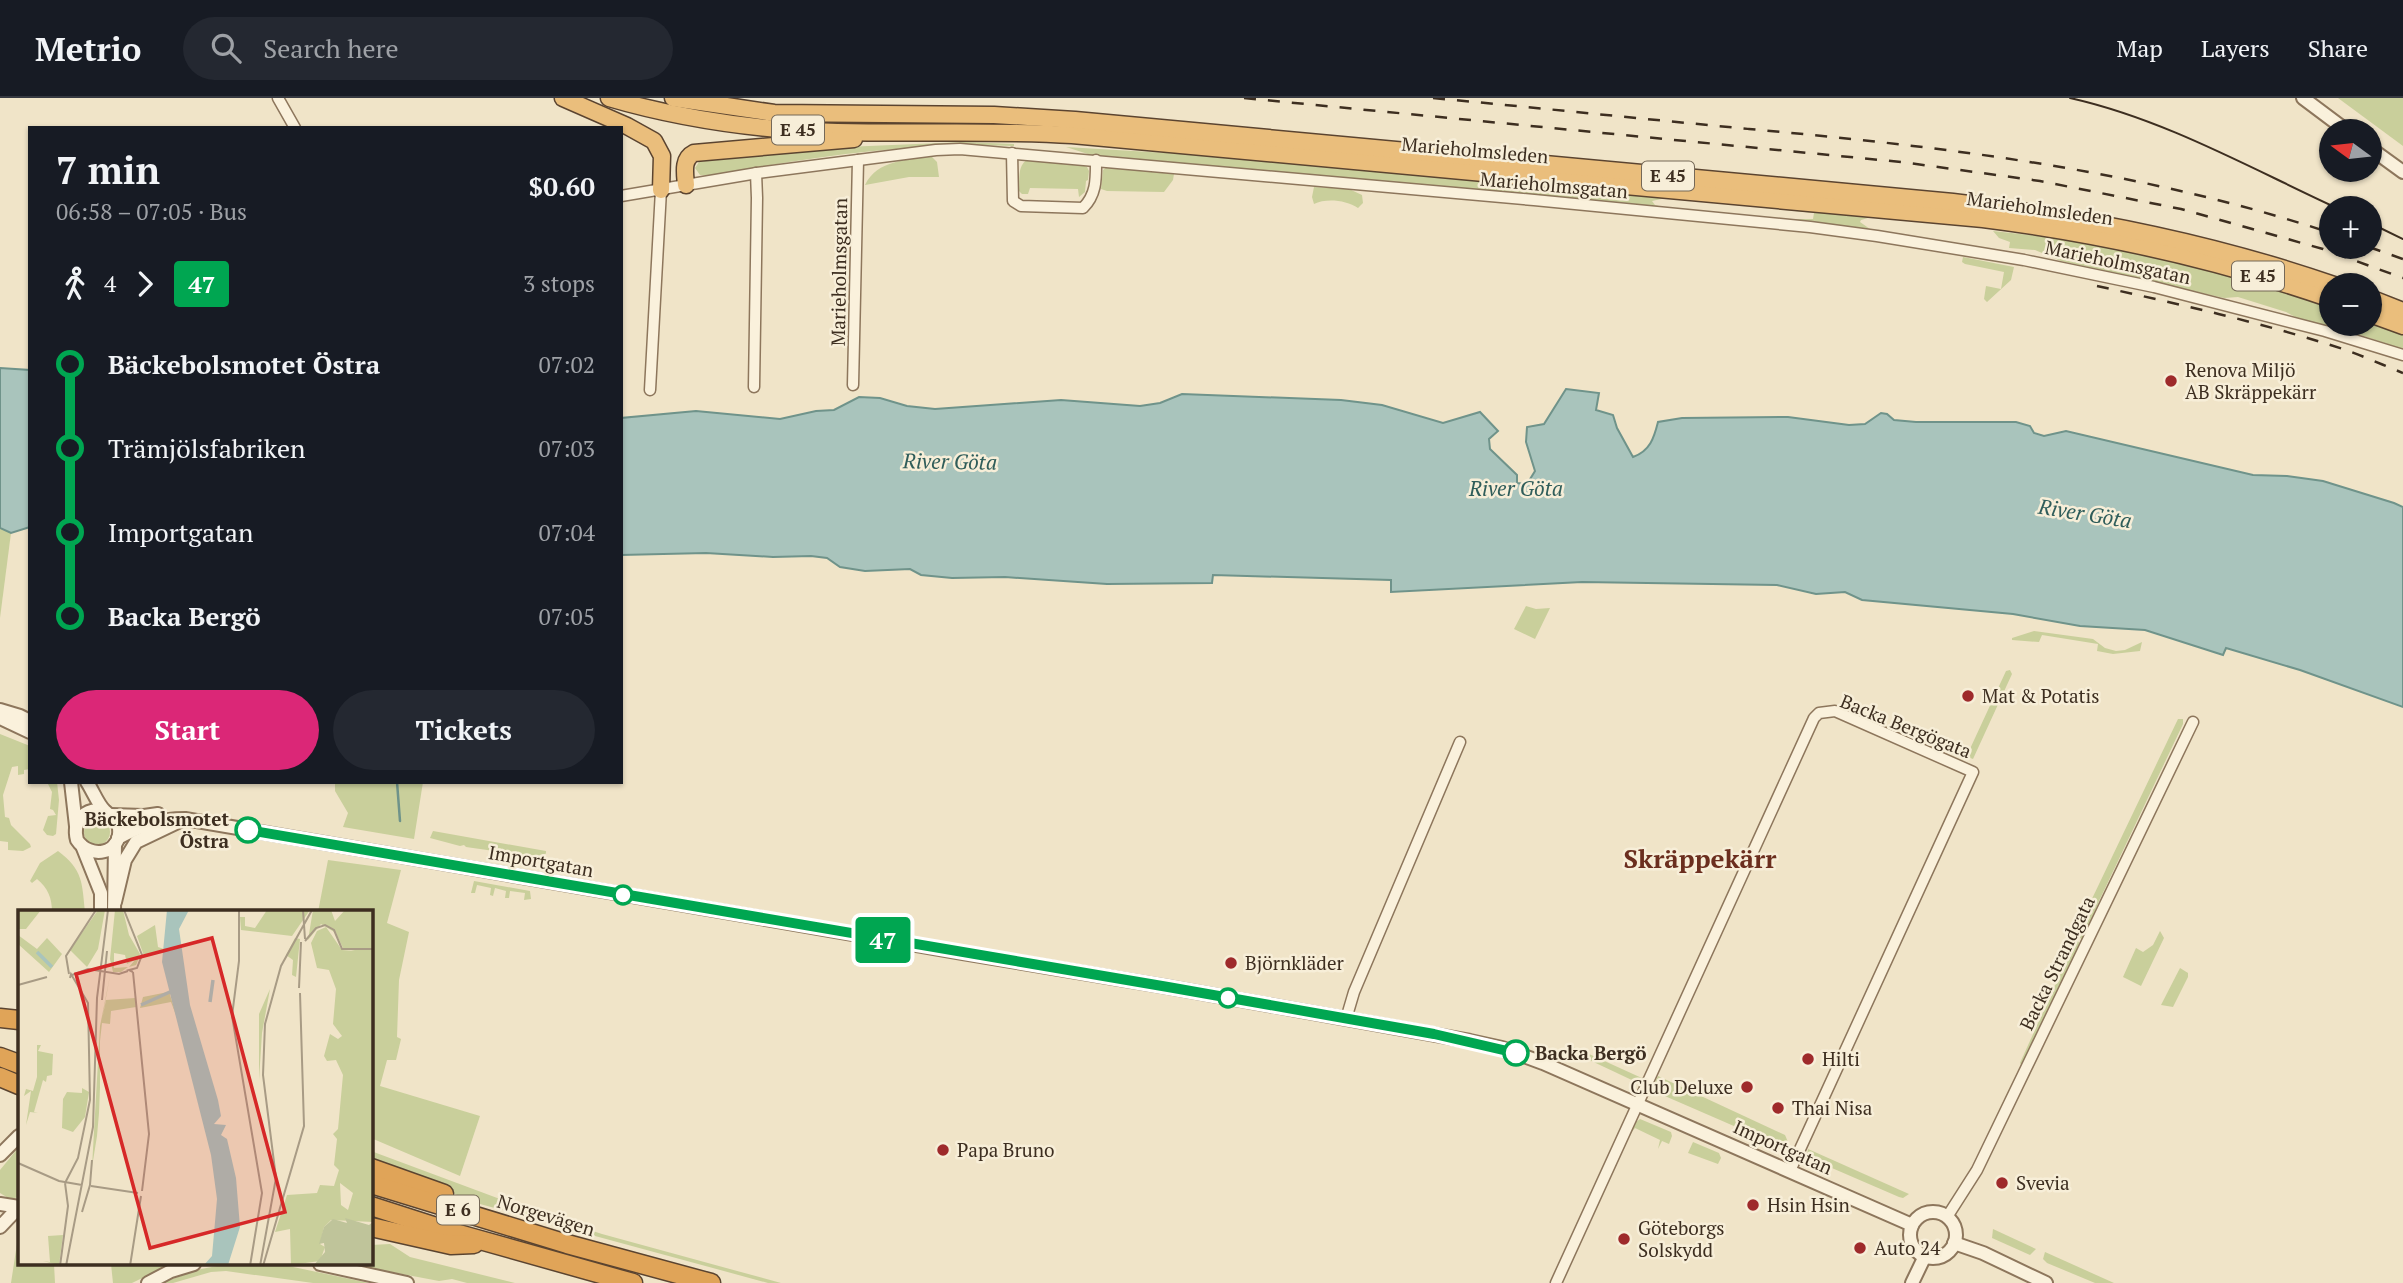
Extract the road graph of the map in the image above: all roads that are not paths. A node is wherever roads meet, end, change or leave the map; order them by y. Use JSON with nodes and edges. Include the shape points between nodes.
{"nodes":[{"id":1,"x":278,"y":98,"type":"edge"},
{"id":2,"x":563,"y":98,"type":"edge"},
{"id":3,"x":608,"y":98,"type":"edge"},
{"id":4,"x":673,"y":98,"type":"edge"},
{"id":5,"x":2303,"y":98,"type":"edge"},
{"id":6,"x":2331,"y":119,"type":"edge"},
{"id":7,"x":294,"y":126,"type":"edge"},
{"id":8,"x":910,"y":133,"type":"junction"},
{"id":9,"x":1012,"y":153,"type":"junction"},
{"id":10,"x":2382,"y":157,"type":"edge"},
{"id":11,"x":858,"y":160,"type":"junction"},
{"id":12,"x":1096,"y":160,"type":"junction"},
{"id":13,"x":2403,"y":172,"type":"edge"},
{"id":14,"x":755,"y":173,"type":"junction"},
{"id":15,"x":686,"y":186,"type":"junction"},
{"id":16,"x":661,"y":190,"type":"junction"},
{"id":17,"x":623,"y":196,"type":"edge"},
{"id":18,"x":2319,"y":280,"type":"edge"},
{"id":19,"x":2319,"y":295,"type":"edge"},
{"id":20,"x":2382,"y":303,"type":"edge"},
{"id":21,"x":2403,"y":311,"type":"edge"},
{"id":22,"x":2382,"y":318,"type":"edge"},
{"id":23,"x":2403,"y":326,"type":"edge"},
{"id":24,"x":2403,"y":355,"type":"edge"},
{"id":25,"x":853,"y":385,"type":"dead end"},
{"id":26,"x":754,"y":387,"type":"dead end"},
{"id":27,"x":650,"y":390,"type":"dead end"},
{"id":28,"x":0,"y":710,"type":"edge"},
{"id":29,"x":0,"y":718,"type":"edge"},
{"id":30,"x":28,"y":720,"type":"edge"},
{"id":31,"x":2193,"y":722,"type":"dead end"},
{"id":32,"x":28,"y":731,"type":"edge"},
{"id":33,"x":1460,"y":742,"type":"dead end"},
{"id":34,"x":71,"y":784,"type":"edge"},
{"id":35,"x":89,"y":784,"type":"edge"},
{"id":36,"x":108,"y":813,"type":"junction"},
{"id":37,"x":185,"y":819,"type":"junction"},
{"id":38,"x":76,"y":826,"type":"junction"},
{"id":39,"x":116,"y":841,"type":"junction"},
{"id":40,"x":83,"y":848,"type":"junction"},
{"id":41,"x":115,"y":907,"type":"edge"},
{"id":42,"x":101,"y":910,"type":"edge"},
{"id":43,"x":0,"y":1017,"type":"edge"},
{"id":44,"x":1346,"y":1019,"type":"junction"},
{"id":45,"x":18,"y":1020,"type":"edge"},
{"id":46,"x":0,"y":1057,"type":"edge"},
{"id":47,"x":18,"y":1064,"type":"edge"},
{"id":48,"x":0,"y":1077,"type":"edge"},
{"id":49,"x":18,"y":1085,"type":"edge"},
{"id":50,"x":1637,"y":1105,"type":"junction"},
{"id":51,"x":18,"y":1137,"type":"edge"},
{"id":52,"x":0,"y":1155,"type":"edge"},
{"id":53,"x":373,"y":1169,"type":"edge"},
{"id":54,"x":1790,"y":1171,"type":"junction"},
{"id":55,"x":373,"y":1185,"type":"edge"},
{"id":56,"x":0,"y":1204,"type":"edge"},
{"id":57,"x":18,"y":1207,"type":"edge"},
{"id":58,"x":373,"y":1207,"type":"edge"},
{"id":59,"x":18,"y":1208,"type":"edge"},
{"id":60,"x":1947,"y":1217,"type":"junction"},
{"id":61,"x":1912,"y":1226,"type":"junction"},
{"id":62,"x":0,"y":1227,"type":"edge"},
{"id":63,"x":373,"y":1227,"type":"edge"},
{"id":64,"x":493,"y":1243,"type":"junction"},
{"id":65,"x":1954,"y":1243,"type":"junction"},
{"id":66,"x":567,"y":1244,"type":"junction"},
{"id":67,"x":1924,"y":1256,"type":"junction"},
{"id":68,"x":187,"y":1266,"type":"edge"},
{"id":69,"x":329,"y":1266,"type":"edge"},
{"id":70,"x":148,"y":1283,"type":"edge"},
{"id":71,"x":407,"y":1283,"type":"edge"},
{"id":72,"x":633,"y":1283,"type":"edge"},
{"id":73,"x":711,"y":1283,"type":"edge"},
{"id":74,"x":1556,"y":1283,"type":"edge"},
{"id":75,"x":1912,"y":1283,"type":"edge"},
{"id":76,"x":2046,"y":1283,"type":"edge"}],
"edges":[{"from":1,"to":7,"type":"street"},
{"from":2,"to":16,"type":"highway","via":[[654,141],[662,156]]},
{"from":3,"to":8,"type":"highway","name":"Marieholmsleden","number":"E 45","via":[[735,125]]},
{"from":4,"to":18,"type":"highway","name":"Marieholmsleden","number":"E 45","via":[[774,113],[1075,120],[2018,209],[2129,228]]},
{"from":5,"to":6,"type":"street"},
{"from":8,"to":15,"type":"highway","via":[[694,153],[686,162]]},
{"from":8,"to":19,"type":"highway","name":"Marieholmsleden","number":"E 45","via":[[1020,132],[1137,140],[1983,219],[2124,242]]},
{"from":9,"to":11,"type":"street","name":"Marieholmsgatan","via":[[948,150]]},
{"from":9,"to":12,"type":"street","name":"Marieholmsgatan"},
{"from":9,"to":12,"type":"street","via":[[1013,201],[1021,206],[1083,208],[1096,183]]},
{"from":10,"to":13,"type":"street"},
{"from":11,"to":14,"type":"street","name":"Marieholmsgatan"},
{"from":11,"to":25,"type":"street","name":"Marieholmsgatan"},
{"from":12,"to":24,"type":"street","name":"Marieholmsgatan","via":[[1877,236],[2141,284]]},
{"from":14,"to":15,"type":"street","name":"Marieholmsgatan"},
{"from":14,"to":26,"type":"street"},
{"from":15,"to":16,"type":"street","name":"Marieholmsgatan"},
{"from":16,"to":17,"type":"street","name":"Marieholmsgatan"},
{"from":16,"to":27,"type":"street"},
{"from":20,"to":21,"type":"highway"},
{"from":22,"to":23,"type":"highway"},
{"from":28,"to":30,"type":"street"},
{"from":29,"to":32,"type":"street"},
{"from":31,"to":60,"type":"street","name":"Backa Strandgata","via":[[1977,1170]]},
{"from":33,"to":44,"type":"street"},
{"from":34,"to":38,"type":"street"},
{"from":35,"to":36,"type":"street"},
{"from":36,"to":37,"type":"street","name":"Importgatan","via":[[173,813]]},
{"from":36,"to":38,"type":"street","via":[[87,812]]},
{"from":36,"to":39,"type":"street","via":[[118,824]]},
{"from":37,"to":39,"type":"street","name":"Importgatan","via":[[163,819]]},
{"from":37,"to":41,"type":"street","via":[[136,842],[125,860]]},
{"from":37,"to":44,"type":"street","name":"Importgatan"},
{"from":38,"to":40,"type":"street","via":[[76,838]]},
{"from":39,"to":40,"type":"street","via":[[100,853]]},
{"from":39,"to":41,"type":"street"},
{"from":40,"to":42,"type":"street","via":[[101,892]]},
{"from":43,"to":45,"type":"highway"},
{"from":44,"to":50,"type":"street","name":"Importgatan","via":[[1502,1048]]},
{"from":46,"to":47,"type":"highway"},
{"from":48,"to":49,"type":"highway"},
{"from":50,"to":54,"type":"street","name":"Importgatan"},
{"from":50,"to":54,"type":"street","name":"Backa Bergögata","via":[[1814,718],[1835,711],[1973,772]]},
{"from":50,"to":74,"type":"street"},
{"from":51,"to":52,"type":"street"},
{"from":53,"to":66,"type":"highway","via":[[510,1218]]},
{"from":54,"to":61,"type":"street","name":"Importgatan"},
{"from":55,"to":66,"type":"highway","name":"Norgevägen","number":"E 6"},
{"from":56,"to":57,"type":"street"},
{"from":58,"to":64,"type":"highway","number":"E 6"},
{"from":59,"to":62,"type":"street"},
{"from":60,"to":61,"type":"street","via":[[1928,1213]]},
{"from":60,"to":65,"type":"street","via":[[1955,1229]]},
{"from":61,"to":67,"type":"street","via":[[1912,1243]]},
{"from":63,"to":64,"type":"highway","via":[[451,1245]]},
{"from":64,"to":72,"type":"highway","number":"E 6"},
{"from":65,"to":67,"type":"street","via":[[1942,1256]]},
{"from":65,"to":76,"type":"street"},
{"from":66,"to":73,"type":"highway","name":"Norgevägen","number":"E 6"},
{"from":67,"to":75,"type":"street"},
{"from":68,"to":70,"type":"street"},
{"from":69,"to":71,"type":"street"}]}
